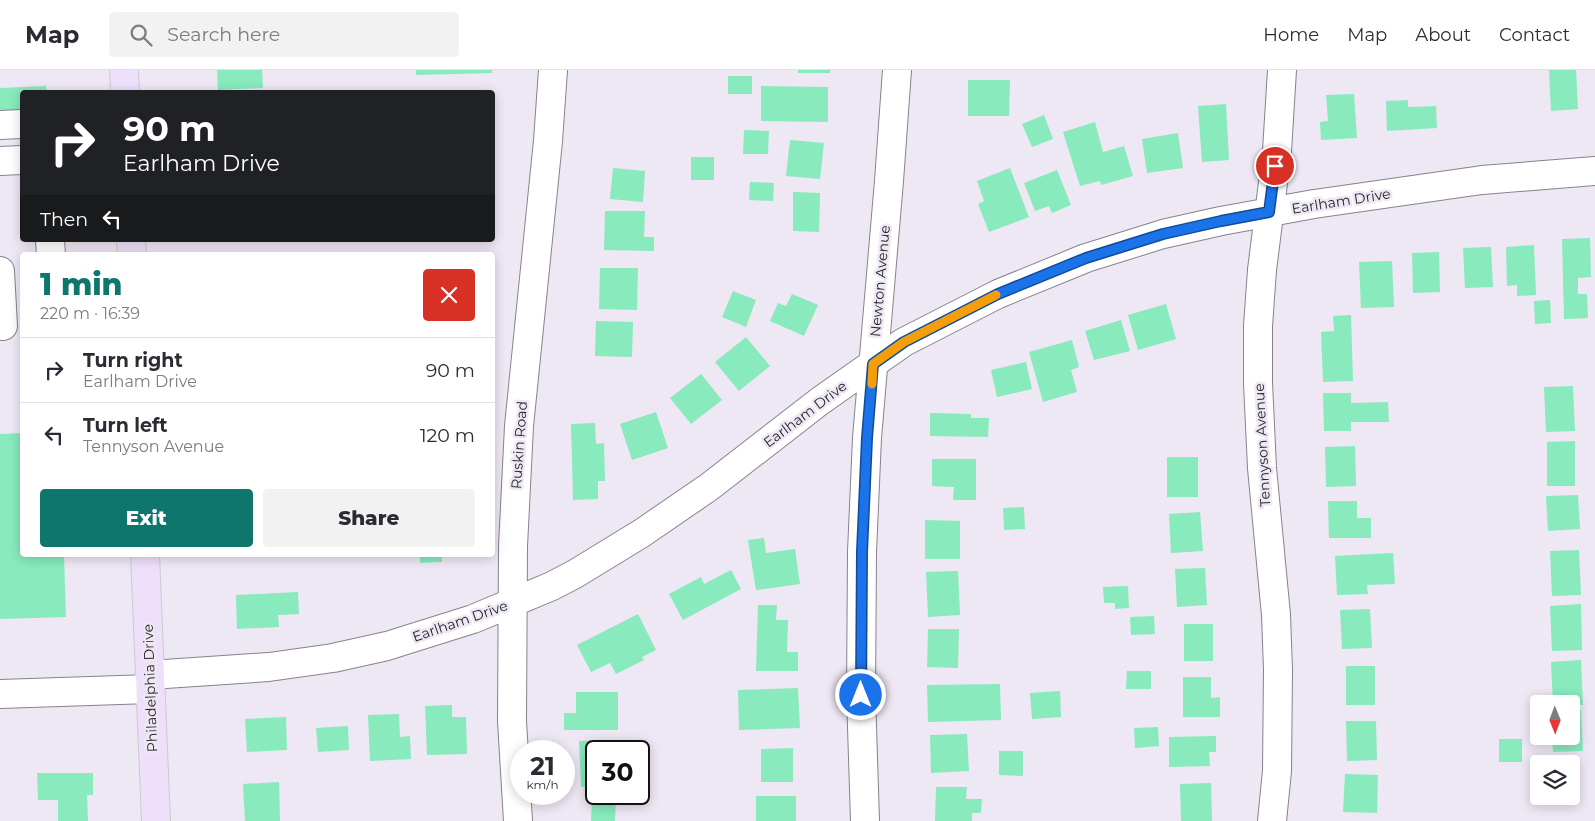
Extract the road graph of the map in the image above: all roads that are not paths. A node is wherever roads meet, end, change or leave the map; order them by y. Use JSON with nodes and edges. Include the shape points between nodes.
{"nodes":[{"id":1,"x":124,"y":70,"type":"edge"},
{"id":2,"x":553,"y":70,"type":"edge"},
{"id":3,"x":897,"y":70,"type":"edge"},
{"id":4,"x":1282,"y":70,"type":"edge"},
{"id":5,"x":125,"y":90,"type":"edge"},
{"id":6,"x":20,"y":124,"type":"edge"},
{"id":7,"x":0,"y":125,"type":"edge"},
{"id":8,"x":20,"y":160,"type":"edge"},
{"id":9,"x":0,"y":161,"type":"edge"},
{"id":10,"x":1595,"y":170,"type":"edge"},
{"id":11,"x":1269,"y":212,"type":"junction"},
{"id":12,"x":0,"y":271,"type":"edge"},
{"id":13,"x":8,"y":325,"type":"edge"},
{"id":14,"x":873,"y":364,"type":"junction"},
{"id":15,"x":145,"y":557,"type":"edge"},
{"id":16,"x":513,"y":603,"type":"junction"},
{"id":17,"x":150,"y":682,"type":"junction"},
{"id":18,"x":0,"y":694,"type":"edge"},
{"id":19,"x":156,"y":821,"type":"edge"},
{"id":20,"x":518,"y":821,"type":"edge"},
{"id":21,"x":865,"y":821,"type":"edge"},
{"id":22,"x":1272,"y":821,"type":"edge"}],
"edges":[{"from":1,"to":5,"type":"main road"},
{"from":2,"to":16,"type":"street","name":"Ruskin Road","via":[[519,426]]},
{"from":3,"to":14,"type":"street","name":"Newton Avenue"},
{"from":4,"to":11,"type":"street","name":"Tennyson Avenue"},
{"from":6,"to":7,"type":"street"},
{"from":8,"to":9,"type":"street"},
{"from":10,"to":11,"type":"street","name":"Earlham Drive","via":[[1482,180]]},
{"from":11,"to":14,"type":"street","name":"Earlham Drive","via":[[1163,234],[1086,258],[998,294],[904,342]]},
{"from":11,"to":22,"type":"street","name":"Tennyson Avenue","via":[[1258,326],[1258,383],[1278,670],[1277,771]]},
{"from":12,"to":13,"type":"street"},
{"from":14,"to":16,"type":"street","name":"Earlham Drive","via":[[642,533],[575,574]]},
{"from":14,"to":21,"type":"street","name":"Newton Avenue","via":[[862,552],[861,695]]},
{"from":15,"to":17,"type":"main road","name":"Philadelphia Drive"},
{"from":16,"to":17,"type":"street","name":"Earlham Drive","via":[[396,643],[333,658]]},
{"from":16,"to":20,"type":"street","name":"Ruskin Road","via":[[512,720]]},
{"from":17,"to":18,"type":"street","name":"Earlham Drive"},
{"from":17,"to":19,"type":"main road","name":"Philadelphia Drive"}]}
